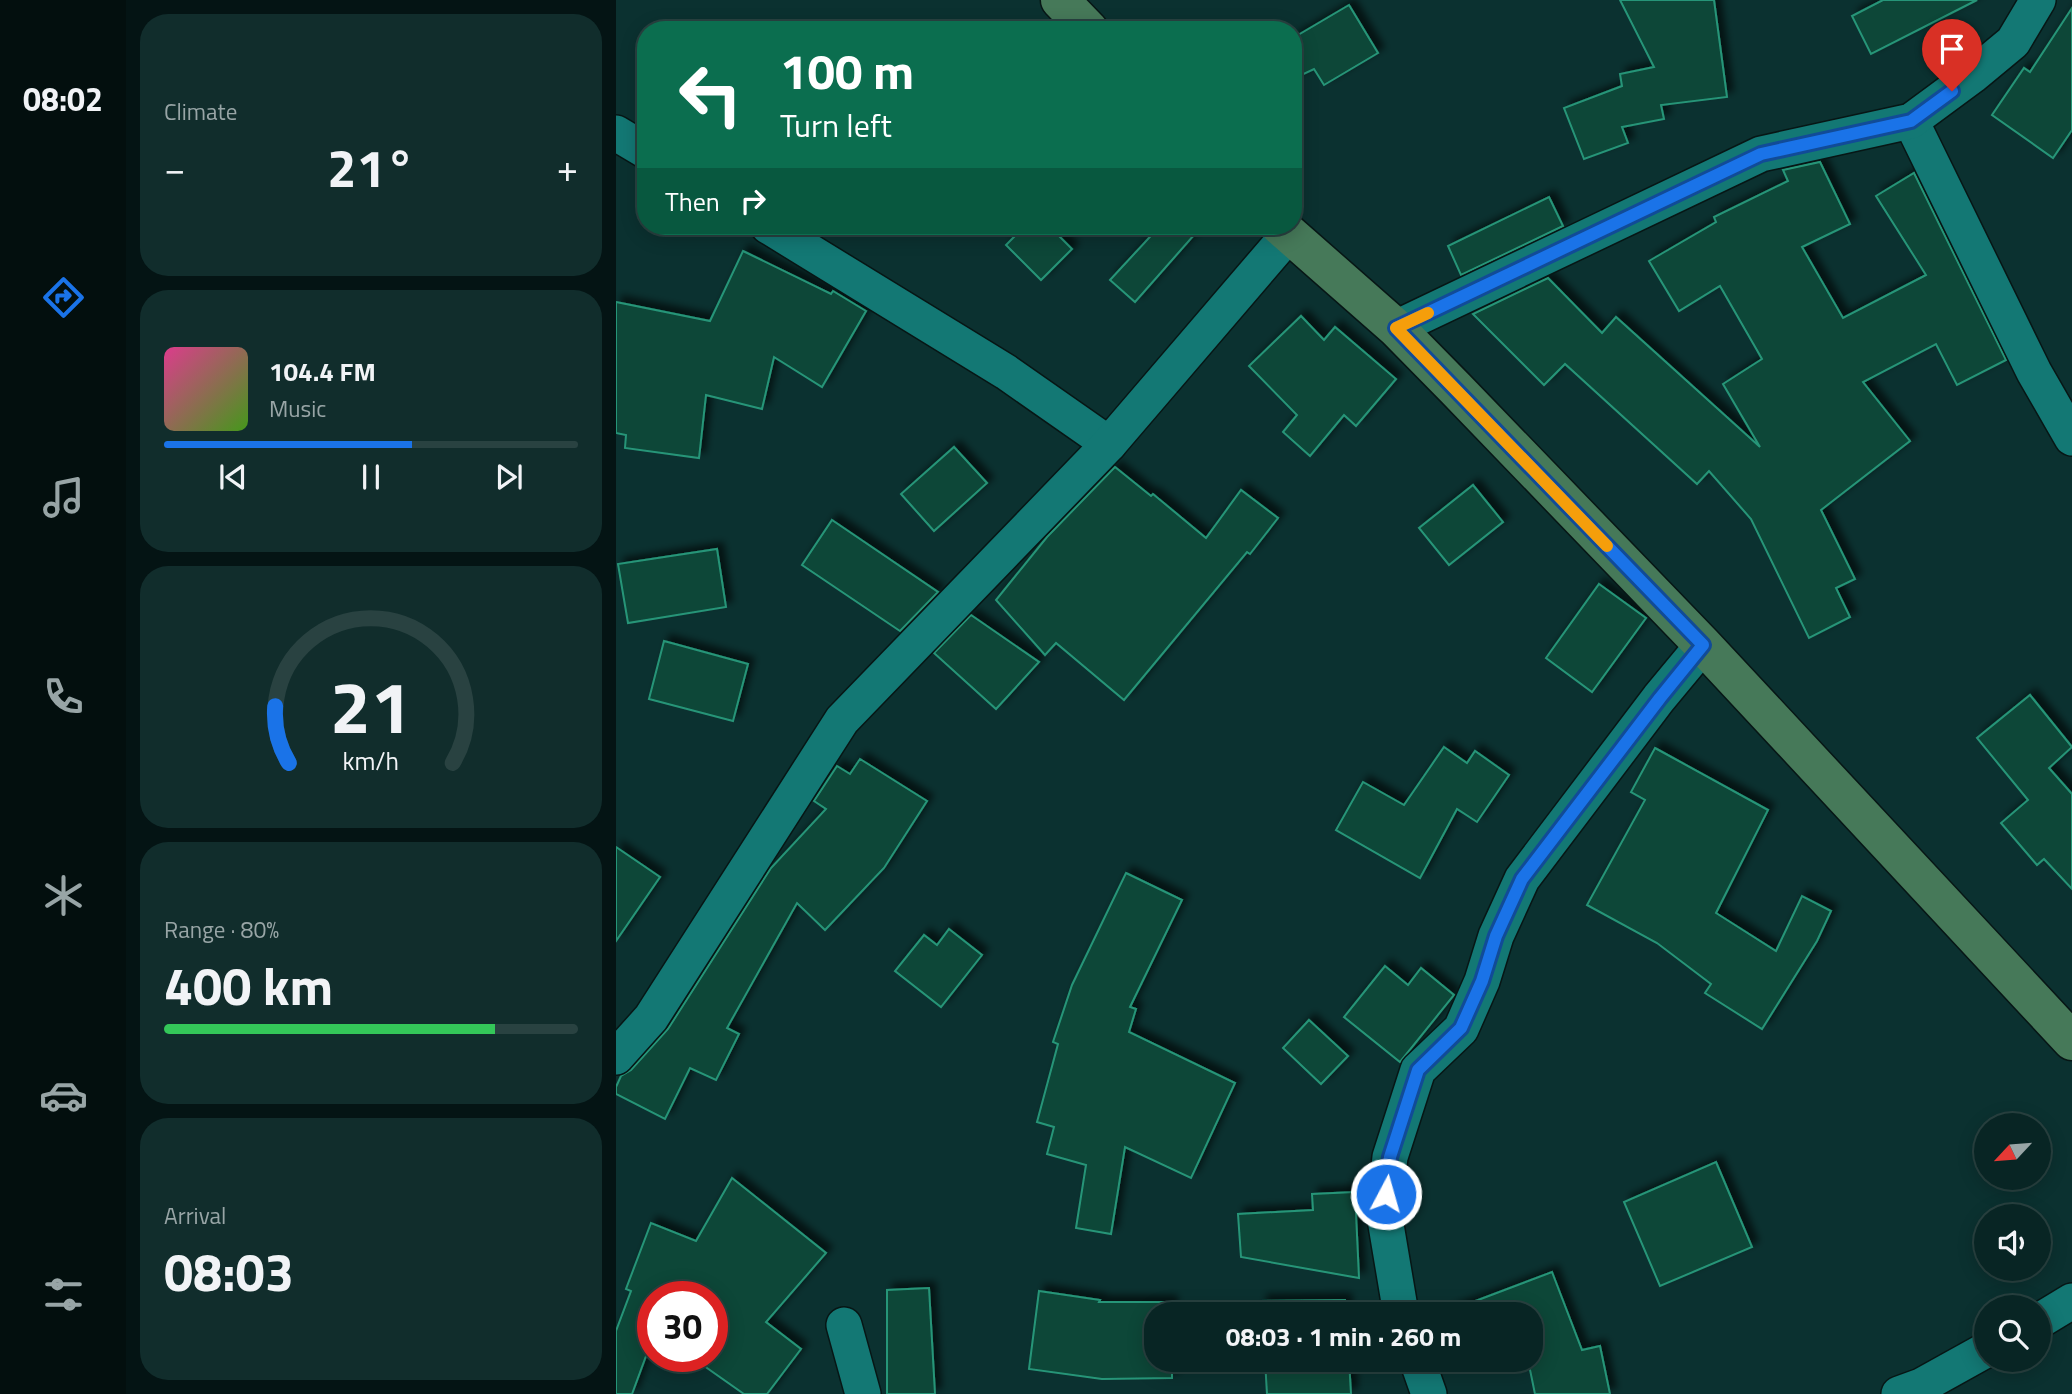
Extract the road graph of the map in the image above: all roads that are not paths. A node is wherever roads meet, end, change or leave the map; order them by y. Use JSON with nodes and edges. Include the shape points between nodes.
{"nodes":[{"id":1,"x":2038,"y":0,"type":"edge"},
{"id":2,"x":1911,"y":121,"type":"junction"},
{"id":3,"x":616,"y":133,"type":"edge"},
{"id":4,"x":637,"y":146,"type":"edge"},
{"id":5,"x":783,"y":235,"type":"edge"},
{"id":6,"x":1281,"y":235,"type":"edge"},
{"id":7,"x":1291,"y":235,"type":"edge"},
{"id":8,"x":1396,"y":328,"type":"junction"},
{"id":9,"x":2072,"y":438,"type":"edge"},
{"id":10,"x":1109,"y":443,"type":"junction"},
{"id":11,"x":1703,"y":645,"type":"junction"},
{"id":12,"x":2072,"y":1041,"type":"edge"},
{"id":13,"x":616,"y":1057,"type":"edge"},
{"id":14,"x":2072,"y":1301,"type":"edge"},
{"id":15,"x":1399,"y":1302,"type":"edge"},
{"id":16,"x":2051,"y":1314,"type":"edge"},
{"id":17,"x":844,"y":1325,"type":"dead end"},
{"id":18,"x":1974,"y":1357,"type":"edge"},
{"id":19,"x":1421,"y":1372,"type":"edge"},
{"id":20,"x":863,"y":1394,"type":"edge"},
{"id":21,"x":1429,"y":1394,"type":"edge"},
{"id":22,"x":1899,"y":1394,"type":"edge"}],
"edges":[{"from":1,"to":2,"type":"street","via":[[2013,42]]},
{"from":2,"to":8,"type":"street","via":[[1761,154]]},
{"from":2,"to":9,"type":"street","via":[[2034,372]]},
{"from":3,"to":4,"type":"street"},
{"from":5,"to":10,"type":"street","via":[[1006,372]]},
{"from":6,"to":10,"type":"street"},
{"from":7,"to":8,"type":"main road"},
{"from":8,"to":11,"type":"main road"},
{"from":10,"to":13,"type":"street","via":[[842,720],[651,1018]]},
{"from":11,"to":12,"type":"main road"},
{"from":11,"to":15,"type":"street","via":[[1522,879],[1461,1028],[1418,1070],[1390,1157],[1384,1213]]},
{"from":14,"to":16,"type":"street"},
{"from":17,"to":20,"type":"street"},
{"from":18,"to":22,"type":"street"},
{"from":19,"to":21,"type":"street"}]}
